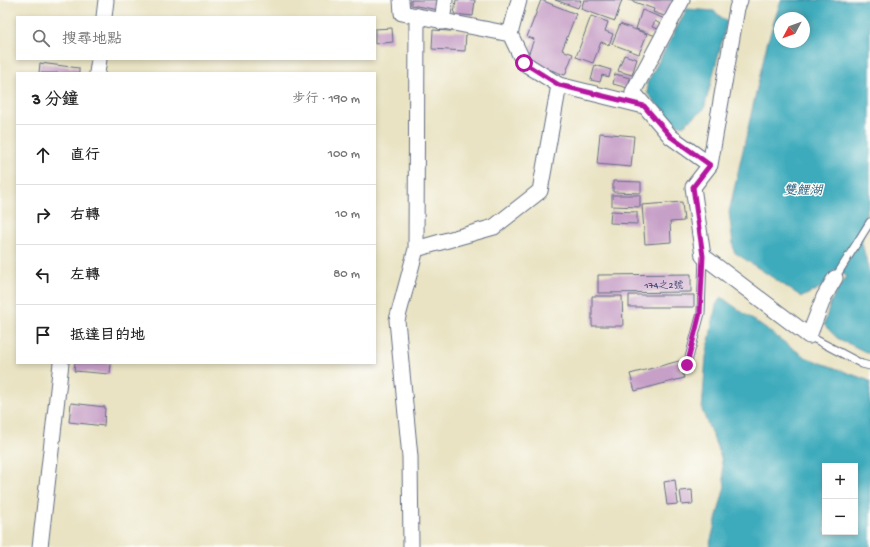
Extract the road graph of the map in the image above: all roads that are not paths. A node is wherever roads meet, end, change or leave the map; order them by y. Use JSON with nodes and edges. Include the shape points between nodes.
{"nodes":[{"id":1,"x":106,"y":0,"type":"edge"},
{"id":2,"x":401,"y":0,"type":"edge"},
{"id":3,"x":445,"y":0,"type":"edge"},
{"id":4,"x":519,"y":0,"type":"edge"},
{"id":5,"x":682,"y":0,"type":"edge"},
{"id":6,"x":740,"y":0,"type":"edge"},
{"id":7,"x":104,"y":16,"type":"edge"},
{"id":8,"x":417,"y":16,"type":"junction"},
{"id":9,"x":442,"y":22,"type":"junction"},
{"id":10,"x":510,"y":34,"type":"junction"},
{"id":11,"x":99,"y":60,"type":"edge"},
{"id":12,"x":97,"y":72,"type":"edge"},
{"id":13,"x":559,"y":85,"type":"junction"},
{"id":14,"x":644,"y":106,"type":"junction"},
{"id":15,"x":710,"y":165,"type":"junction"},
{"id":16,"x":870,"y":222,"type":"edge"},
{"id":17,"x":416,"y":248,"type":"junction"},
{"id":18,"x":703,"y":256,"type":"junction"},
{"id":19,"x":835,"y":278,"type":"joint"},
{"id":20,"x":809,"y":336,"type":"junction"},
{"id":21,"x":61,"y":364,"type":"edge"},
{"id":22,"x":687,"y":365,"type":"dead end"},
{"id":23,"x":870,"y":366,"type":"edge"},
{"id":24,"x":40,"y":547,"type":"edge"},
{"id":25,"x":411,"y":547,"type":"edge"}],
"edges":[{"from":1,"to":7,"type":"street"},
{"from":2,"to":8,"type":"street","via":[[402,13]]},
{"from":3,"to":9,"type":"street"},
{"from":4,"to":10,"type":"street"},
{"from":5,"to":14,"type":"street","via":[[633,92]]},
{"from":6,"to":15,"type":"street"},
{"from":8,"to":9,"type":"street"},
{"from":8,"to":17,"type":"street"},
{"from":9,"to":10,"type":"street"},
{"from":10,"to":13,"type":"street","via":[[524,63]]},
{"from":11,"to":12,"type":"street"},
{"from":13,"to":14,"type":"street"},
{"from":13,"to":17,"type":"street","via":[[540,192],[494,227]]},
{"from":14,"to":15,"type":"street","via":[[671,137]]},
{"from":15,"to":18,"type":"street","via":[[693,187]]},
{"from":16,"to":19,"type":"lane"},
{"from":17,"to":25,"type":"street","via":[[397,320],[410,458]]},
{"from":18,"to":20,"type":"street"},
{"from":18,"to":22,"type":"lane","via":[[700,313]]},
{"from":19,"to":20,"type":"street","via":[[824,297]]},
{"from":20,"to":23,"type":"lane"},
{"from":21,"to":24,"type":"street"}]}
